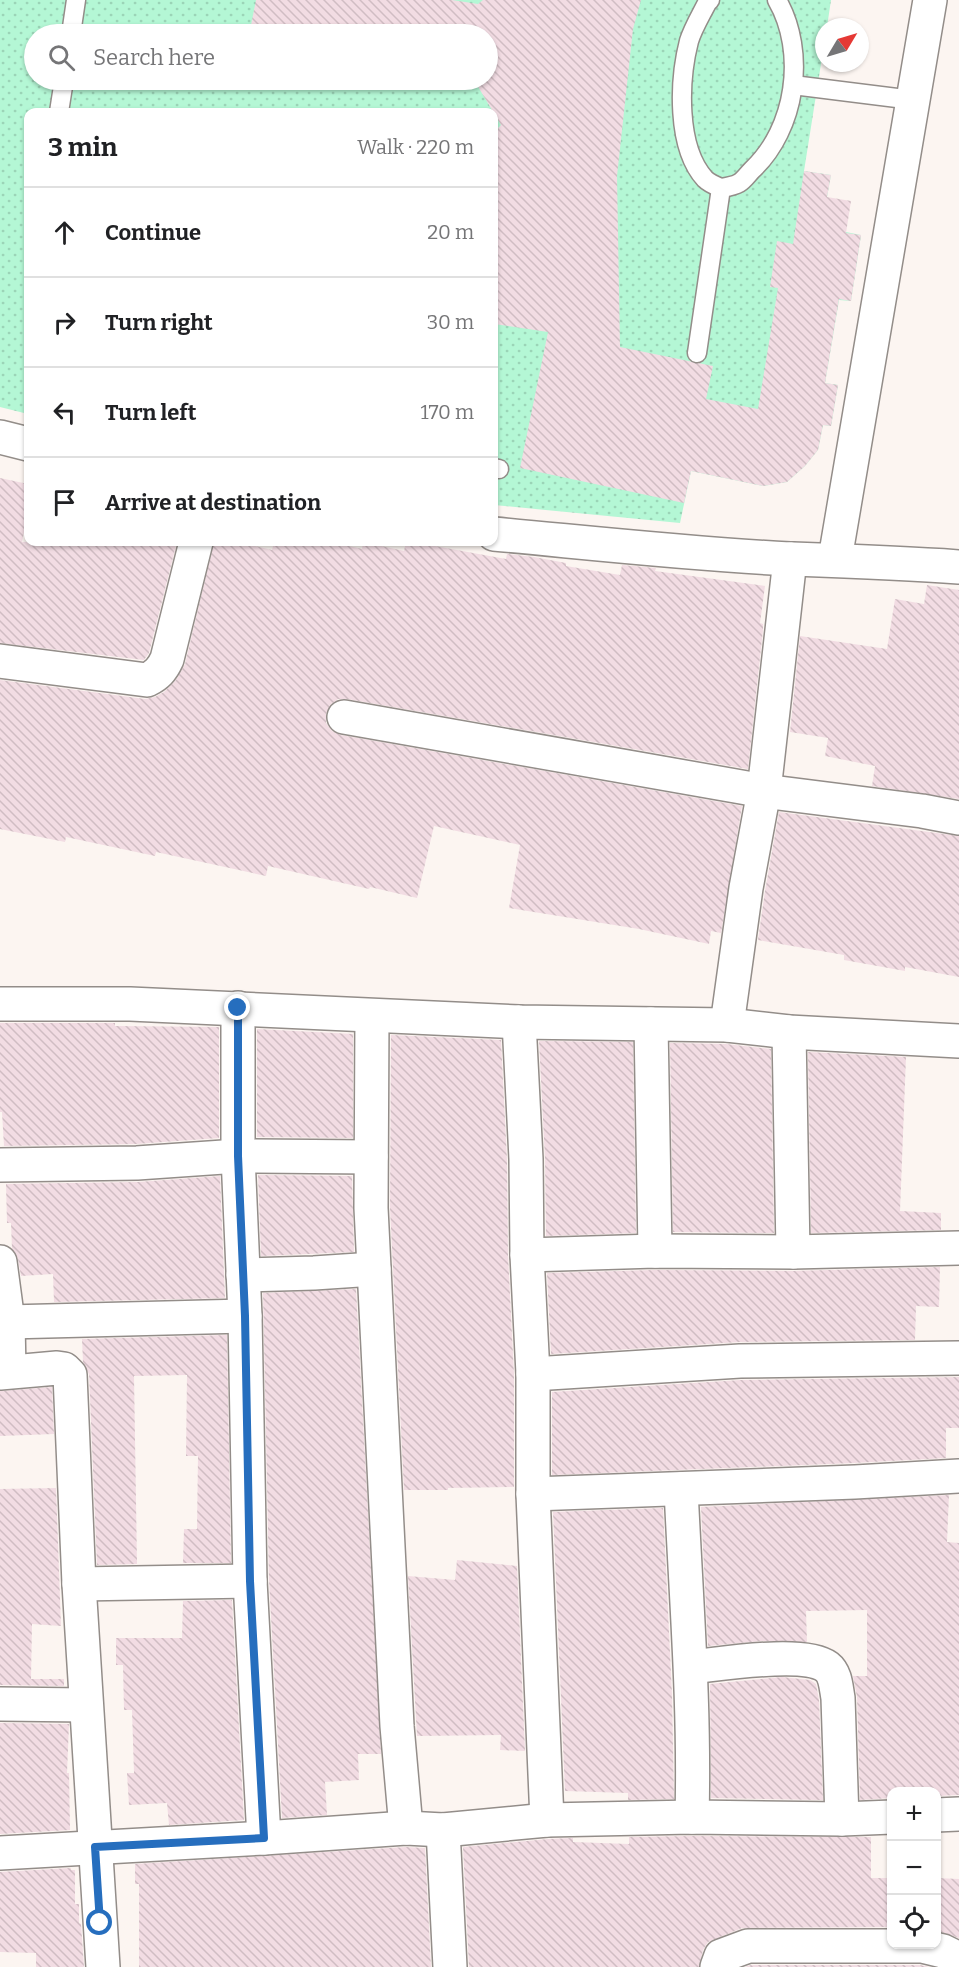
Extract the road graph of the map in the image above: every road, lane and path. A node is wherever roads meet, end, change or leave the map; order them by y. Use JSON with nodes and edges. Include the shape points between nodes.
{"nodes":[{"id":1,"x":76,"y":0,"type":"edge"},
{"id":2,"x":710,"y":0,"type":"edge"},
{"id":3,"x":777,"y":0,"type":"edge"},
{"id":4,"x":930,"y":0,"type":"edge"},
{"id":5,"x":72,"y":24,"type":"edge"},
{"id":6,"x":793,"y":85,"type":"junction"},
{"id":7,"x":62,"y":90,"type":"edge"},
{"id":8,"x":913,"y":100,"type":"junction"},
{"id":9,"x":60,"y":108,"type":"edge"},
{"id":10,"x":721,"y":188,"type":"junction"},
{"id":11,"x":697,"y":352,"type":"dead end"},
{"id":12,"x":0,"y":437,"type":"edge"},
{"id":13,"x":24,"y":443,"type":"edge"},
{"id":14,"x":498,"y":534,"type":"edge"},
{"id":15,"x":195,"y":546,"type":"edge"},
{"id":16,"x":790,"y":559,"type":"junction"},
{"id":17,"x":835,"y":559,"type":"junction"},
{"id":18,"x":959,"y":567,"type":"edge"},
{"id":19,"x":0,"y":661,"type":"edge"},
{"id":20,"x":344,"y":717,"type":"dead end"},
{"id":21,"x":764,"y":791,"type":"junction"},
{"id":22,"x":959,"y":818,"type":"edge"},
{"id":23,"x":0,"y":1004,"type":"edge"},
{"id":24,"x":238,"y":1008,"type":"junction"},
{"id":25,"x":372,"y":1016,"type":"junction"},
{"id":26,"x":519,"y":1022,"type":"junction"},
{"id":27,"x":651,"y":1024,"type":"junction"},
{"id":28,"x":726,"y":1026,"type":"junction"},
{"id":29,"x":789,"y":1032,"type":"junction"},
{"id":30,"x":959,"y":1041,"type":"edge"},
{"id":31,"x":238,"y":1156,"type":"junction"},
{"id":32,"x":371,"y":1157,"type":"junction"},
{"id":33,"x":0,"y":1165,"type":"edge"},
{"id":34,"x":959,"y":1248,"type":"edge"},
{"id":35,"x":655,"y":1251,"type":"junction"},
{"id":36,"x":793,"y":1252,"type":"junction"},
{"id":37,"x":527,"y":1255,"type":"junction"},
{"id":38,"x":0,"y":1262,"type":"edge"},
{"id":39,"x":374,"y":1269,"type":"junction"},
{"id":40,"x":243,"y":1275,"type":"junction"},
{"id":41,"x":245,"y":1316,"type":"junction"},
{"id":42,"x":8,"y":1322,"type":"junction"},
{"id":43,"x":959,"y":1358,"type":"edge"},
{"id":44,"x":4,"y":1372,"type":"edge"},
{"id":45,"x":533,"y":1374,"type":"junction"},
{"id":46,"x":959,"y":1476,"type":"edge"},
{"id":47,"x":681,"y":1489,"type":"junction"},
{"id":48,"x":533,"y":1494,"type":"junction"},
{"id":49,"x":250,"y":1581,"type":"junction"},
{"id":50,"x":79,"y":1584,"type":"junction"},
{"id":51,"x":691,"y":1667,"type":"junction"},
{"id":52,"x":0,"y":1704,"type":"edge"},
{"id":53,"x":86,"y":1705,"type":"junction"},
{"id":54,"x":959,"y":1814,"type":"edge"},
{"id":55,"x":941,"y":1815,"type":"edge"},
{"id":56,"x":692,"y":1816,"type":"junction"},
{"id":57,"x":887,"y":1817,"type":"edge"},
{"id":58,"x":842,"y":1819,"type":"junction"},
{"id":59,"x":547,"y":1820,"type":"junction"},
{"id":60,"x":406,"y":1828,"type":"junction"},
{"id":61,"x":443,"y":1830,"type":"junction"},
{"id":62,"x":264,"y":1838,"type":"junction"},
{"id":63,"x":95,"y":1847,"type":"junction"},
{"id":64,"x":0,"y":1853,"type":"edge"},
{"id":65,"x":959,"y":1959,"type":"edge"},
{"id":66,"x":103,"y":1967,"type":"edge"},
{"id":67,"x":450,"y":1967,"type":"edge"},
{"id":68,"x":717,"y":1967,"type":"edge"}],
"edges":[{"from":1,"to":5,"type":"lane"},
{"from":2,"to":10,"type":"lane","via":[[690,39],[683,72],[684,136],[706,180]]},
{"from":3,"to":6,"type":"lane","via":[[792,36]]},
{"from":4,"to":8,"type":"street"},
{"from":6,"to":8,"type":"lane"},
{"from":6,"to":10,"type":"lane","via":[[782,129],[764,160],[739,183]]},
{"from":7,"to":9,"type":"lane"},
{"from":8,"to":17,"type":"street"},
{"from":10,"to":11,"type":"lane"},
{"from":12,"to":13,"type":"street"},
{"from":14,"to":16,"type":"street"},
{"from":15,"to":19,"type":"street","via":[[167,659],[156,675],[147,680]]},
{"from":16,"to":17,"type":"street"},
{"from":16,"to":21,"type":"street"},
{"from":17,"to":18,"type":"street"},
{"from":20,"to":21,"type":"street"},
{"from":21,"to":22,"type":"street"},
{"from":21,"to":28,"type":"street"},
{"from":23,"to":24,"type":"street"},
{"from":24,"to":25,"type":"street"},
{"from":24,"to":31,"type":"street"},
{"from":25,"to":26,"type":"street"},
{"from":25,"to":32,"type":"street"},
{"from":26,"to":27,"type":"street"},
{"from":26,"to":37,"type":"street"},
{"from":27,"to":28,"type":"street"},
{"from":27,"to":35,"type":"street"},
{"from":28,"to":29,"type":"street"},
{"from":29,"to":30,"type":"street"},
{"from":29,"to":36,"type":"street"},
{"from":31,"to":32,"type":"street"},
{"from":31,"to":33,"type":"street","via":[[137,1163]]},
{"from":31,"to":40,"type":"street"},
{"from":32,"to":39,"type":"street"},
{"from":34,"to":36,"type":"street"},
{"from":35,"to":36,"type":"street"},
{"from":35,"to":37,"type":"street"},
{"from":37,"to":45,"type":"street"},
{"from":38,"to":42,"type":"street"},
{"from":39,"to":40,"type":"street"},
{"from":39,"to":60,"type":"street"},
{"from":40,"to":41,"type":"street"},
{"from":41,"to":42,"type":"street"},
{"from":41,"to":49,"type":"street"},
{"from":42,"to":44,"type":"street"},
{"from":43,"to":45,"type":"street","via":[[740,1361]]},
{"from":44,"to":50,"type":"street","via":[[57,1368],[70,1376]]},
{"from":45,"to":48,"type":"street"},
{"from":46,"to":47,"type":"street"},
{"from":47,"to":48,"type":"street"},
{"from":47,"to":51,"type":"street"},
{"from":48,"to":59,"type":"street"},
{"from":49,"to":50,"type":"street"},
{"from":49,"to":62,"type":"street"},
{"from":50,"to":53,"type":"street"},
{"from":51,"to":56,"type":"street"},
{"from":51,"to":58,"type":"street","via":[[794,1658],[828,1668],[835,1679],[838,1698]]},
{"from":52,"to":53,"type":"street"},
{"from":53,"to":63,"type":"street"},
{"from":54,"to":55,"type":"street"},
{"from":56,"to":58,"type":"street"},
{"from":56,"to":59,"type":"street"},
{"from":57,"to":58,"type":"street"},
{"from":59,"to":61,"type":"street"},
{"from":60,"to":61,"type":"street"},
{"from":60,"to":62,"type":"street"},
{"from":61,"to":67,"type":"street"},
{"from":62,"to":63,"type":"street"},
{"from":63,"to":64,"type":"street"},
{"from":63,"to":66,"type":"street"},
{"from":65,"to":68,"type":"street","via":[[922,1946],[748,1946],[721,1956]]}]}
